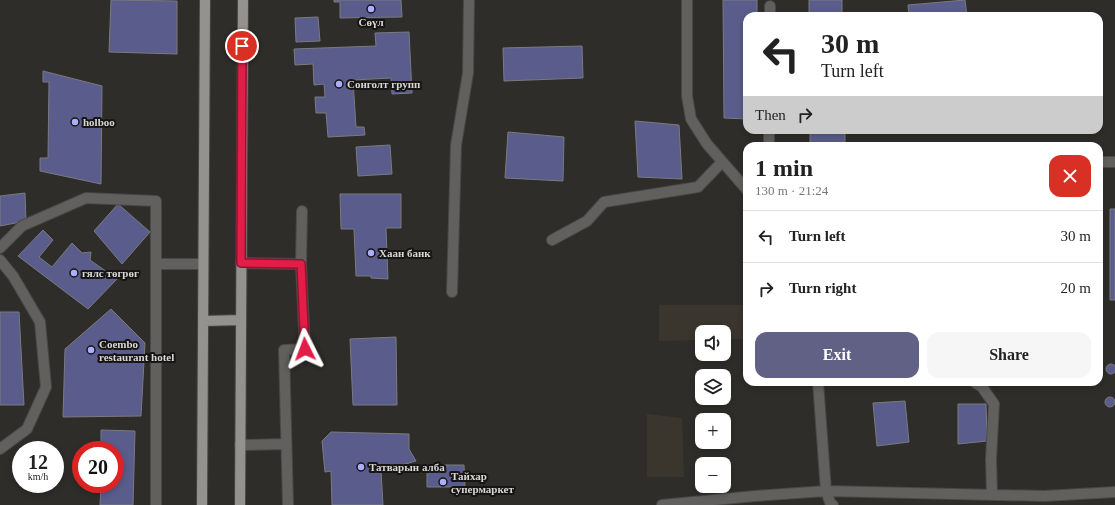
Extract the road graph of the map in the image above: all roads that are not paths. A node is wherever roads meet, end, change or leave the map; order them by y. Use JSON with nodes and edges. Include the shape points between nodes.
{"nodes":[{"id":1,"x":205,"y":0,"type":"edge"},
{"id":2,"x":243,"y":0,"type":"edge"},
{"id":3,"x":469,"y":0,"type":"edge"},
{"id":4,"x":687,"y":0,"type":"edge"},
{"id":5,"x":722,"y":162,"type":"junction"},
{"id":6,"x":1103,"y":162,"type":"edge"},
{"id":7,"x":1115,"y":162,"type":"edge"},
{"id":8,"x":743,"y":186,"type":"edge"},
{"id":9,"x":302,"y":211,"type":"dead end"},
{"id":10,"x":552,"y":240,"type":"dead end"},
{"id":11,"x":0,"y":248,"type":"edge"},
{"id":12,"x":0,"y":260,"type":"edge"},
{"id":13,"x":241,"y":263,"type":"junction"},
{"id":14,"x":157,"y":264,"type":"junction"},
{"id":15,"x":203,"y":264,"type":"junction"},
{"id":16,"x":301,"y":264,"type":"junction"},
{"id":17,"x":452,"y":292,"type":"dead end"},
{"id":18,"x":241,"y":320,"type":"junction"},
{"id":19,"x":203,"y":321,"type":"junction"},
{"id":20,"x":818,"y":386,"type":"edge"},
{"id":21,"x":980,"y":386,"type":"edge"},
{"id":22,"x":240,"y":444,"type":"junction"},
{"id":23,"x":286,"y":444,"type":"junction"},
{"id":24,"x":0,"y":449,"type":"edge"},
{"id":25,"x":826,"y":491,"type":"junction"},
{"id":26,"x":1115,"y":492,"type":"edge"},
{"id":27,"x":992,"y":495,"type":"junction"},
{"id":28,"x":755,"y":500,"type":"edge"},
{"id":29,"x":1046,"y":501,"type":"edge"},
{"id":30,"x":156,"y":505,"type":"edge"},
{"id":31,"x":202,"y":505,"type":"edge"},
{"id":32,"x":240,"y":505,"type":"edge"},
{"id":33,"x":288,"y":505,"type":"edge"},
{"id":34,"x":662,"y":505,"type":"edge"},
{"id":35,"x":833,"y":505,"type":"edge"}],
"edges":[{"from":1,"to":15,"type":"main road"},
{"from":2,"to":13,"type":"main road"},
{"from":3,"to":17,"type":"street","via":[[468,73],[456,145]]},
{"from":4,"to":5,"type":"street","via":[[687,96],[692,119],[707,144]]},
{"from":5,"to":8,"type":"street"},
{"from":5,"to":10,"type":"street","via":[[698,188],[604,202],[587,221]]},
{"from":6,"to":7,"type":"street"},
{"from":9,"to":16,"type":"street"},
{"from":11,"to":14,"type":"street","via":[[22,226],[86,198],[156,201]]},
{"from":12,"to":24,"type":"street","via":[[13,276],[40,322],[46,387],[27,429]]},
{"from":13,"to":16,"type":"street"},
{"from":13,"to":18,"type":"main road"},
{"from":14,"to":15,"type":"street"},
{"from":14,"to":30,"type":"street"},
{"from":15,"to":19,"type":"main road"},
{"from":16,"to":23,"type":"street","via":[[305,349],[284,350]]},
{"from":18,"to":19,"type":"main road"},
{"from":18,"to":22,"type":"main road"},
{"from":19,"to":31,"type":"main road"},
{"from":20,"to":25,"type":"street"},
{"from":21,"to":27,"type":"street","via":[[994,404]]},
{"from":22,"to":23,"type":"street"},
{"from":22,"to":32,"type":"main road"},
{"from":23,"to":33,"type":"street"},
{"from":25,"to":27,"type":"street"},
{"from":25,"to":28,"type":"street"},
{"from":25,"to":35,"type":"street"},
{"from":26,"to":29,"type":"street"},
{"from":27,"to":29,"type":"street"},
{"from":28,"to":34,"type":"street"}]}
